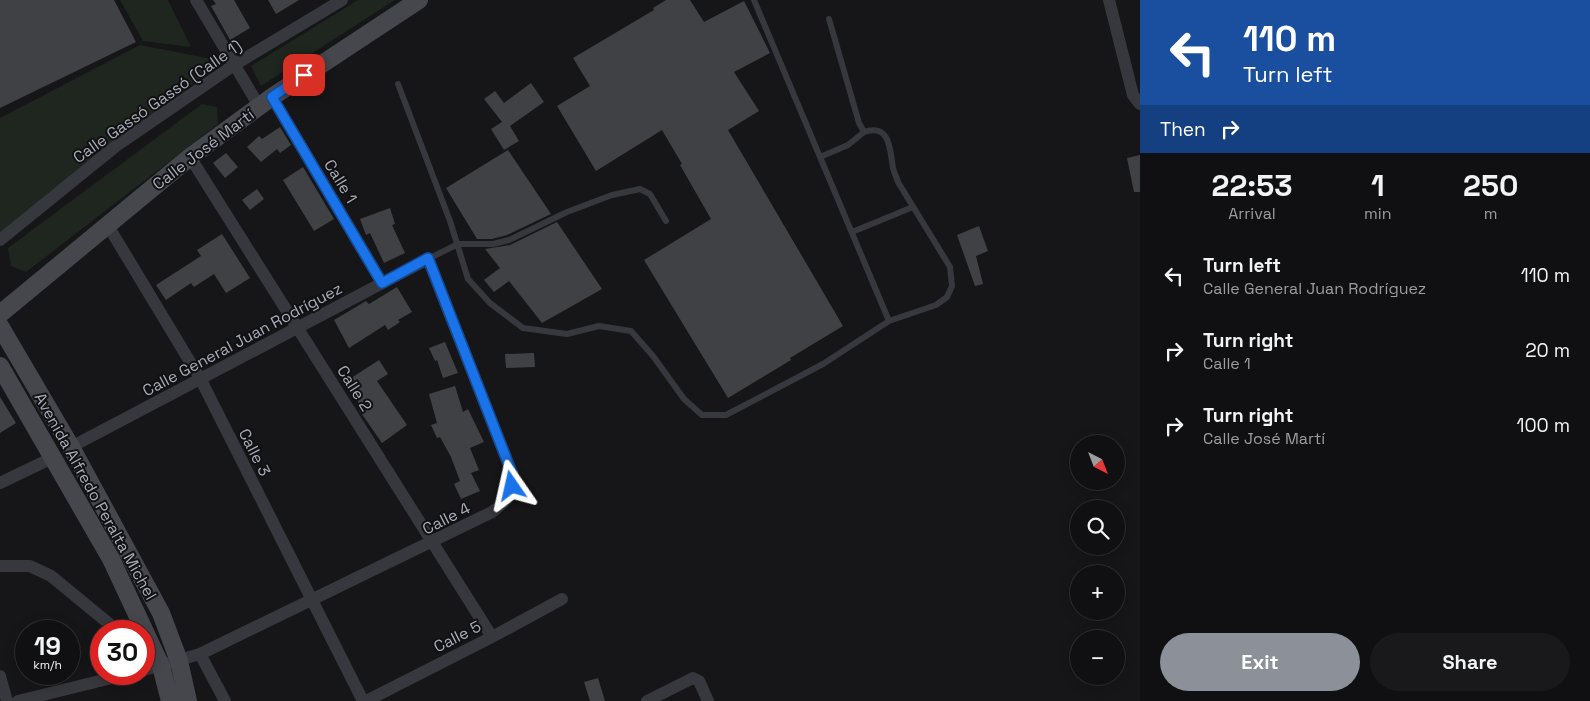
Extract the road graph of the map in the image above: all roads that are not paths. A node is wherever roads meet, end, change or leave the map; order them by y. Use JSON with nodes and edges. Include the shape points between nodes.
{"nodes":[{"id":1,"x":196,"y":0,"type":"edge"},
{"id":2,"x":342,"y":0,"type":"edge"},
{"id":3,"x":418,"y":0,"type":"edge"},
{"id":4,"x":754,"y":0,"type":"edge"},
{"id":5,"x":1109,"y":0,"type":"edge"},
{"id":6,"x":321,"y":5,"type":"edge"},
{"id":7,"x":829,"y":19,"type":"dead end"},
{"id":8,"x":234,"y":65,"type":"junction"},
{"id":9,"x":398,"y":84,"type":"dead end"},
{"id":10,"x":265,"y":102,"type":"junction"},
{"id":11,"x":1140,"y":104,"type":"edge"},
{"id":12,"x":864,"y":132,"type":"junction"},
{"id":13,"x":190,"y":156,"type":"junction"},
{"id":14,"x":820,"y":157,"type":"junction"},
{"id":15,"x":913,"y":206,"type":"junction"},
{"id":16,"x":666,"y":221,"type":"dead end"},
{"id":17,"x":107,"y":224,"type":"junction"},
{"id":18,"x":852,"y":232,"type":"junction"},
{"id":19,"x":0,"y":240,"type":"edge"},
{"id":20,"x":458,"y":244,"type":"junction"},
{"id":21,"x":428,"y":258,"type":"junction"},
{"id":22,"x":382,"y":283,"type":"junction"},
{"id":23,"x":0,"y":314,"type":"edge"},
{"id":24,"x":889,"y":321,"type":"junction"},
{"id":25,"x":0,"y":326,"type":"edge"},
{"id":26,"x":298,"y":327,"type":"junction"},
{"id":27,"x":0,"y":366,"type":"edge"},
{"id":28,"x":201,"y":380,"type":"junction"},
{"id":29,"x":71,"y":447,"type":"junction"},
{"id":30,"x":54,"y":457,"type":"junction"},
{"id":31,"x":0,"y":483,"type":"edge"},
{"id":32,"x":433,"y":542,"type":"junction"},
{"id":33,"x":0,"y":566,"type":"edge"},
{"id":34,"x":311,"y":599,"type":"junction"},
{"id":35,"x":562,"y":599,"type":"dead end"},
{"id":36,"x":105,"y":620,"type":"edge"},
{"id":37,"x":134,"y":620,"type":"edge"},
{"id":38,"x":492,"y":637,"type":"junction"},
{"id":39,"x":200,"y":654,"type":"junction"},
{"id":40,"x":179,"y":661,"type":"junction"},
{"id":41,"x":155,"y":667,"type":"edge"},
{"id":42,"x":155,"y":674,"type":"edge"},
{"id":43,"x":0,"y":676,"type":"edge"},
{"id":44,"x":90,"y":683,"type":"edge"},
{"id":45,"x":7,"y":701,"type":"edge"},
{"id":46,"x":18,"y":701,"type":"edge"},
{"id":47,"x":170,"y":701,"type":"edge"},
{"id":48,"x":188,"y":701,"type":"edge"},
{"id":49,"x":225,"y":701,"type":"edge"},
{"id":50,"x":364,"y":701,"type":"edge"},
{"id":51,"x":646,"y":701,"type":"edge"},
{"id":52,"x":708,"y":701,"type":"edge"}],
"edges":[{"from":1,"to":8,"type":"street","name":"Calle 1"},
{"from":2,"to":6,"type":"street","name":"Calle Gassó Gassó (Calle 1)"},
{"from":3,"to":10,"type":"main road","name":"Calle José Martí"},
{"from":4,"to":14,"type":"lane"},
{"from":5,"to":11,"type":"street","via":[[1133,96]]},
{"from":6,"to":8,"type":"street","name":"Calle Gassó Gassó (Calle 1)"},
{"from":7,"to":12,"type":"lane","via":[[856,117]]},
{"from":8,"to":10,"type":"street","name":"Calle 1"},
{"from":8,"to":19,"type":"street","name":"Calle Gassó Gassó (Calle 1)","via":[[116,146]]},
{"from":9,"to":20,"type":"lane"},
{"from":10,"to":13,"type":"main road","name":"Calle José Martí"},
{"from":10,"to":22,"type":"street","name":"Calle 1"},
{"from":12,"to":14,"type":"lane","via":[[848,145]]},
{"from":12,"to":15,"type":"lane","via":[[874,131],[889,141],[898,182]]},
{"from":13,"to":17,"type":"main road","name":"Calle José Martí"},
{"from":13,"to":26,"type":"street","name":"Calle 2"},
{"from":14,"to":18,"type":"lane"},
{"from":15,"to":18,"type":"lane"},
{"from":15,"to":24,"type":"lane","via":[[950,267],[952,286],[947,297],[936,305]]},
{"from":16,"to":20,"type":"lane","via":[[650,194],[640,189],[574,209],[509,240],[493,244]]},
{"from":17,"to":23,"type":"main road","name":"Calle José Martí"},
{"from":17,"to":28,"type":"street","name":"Calle 3"},
{"from":18,"to":24,"type":"lane"},
{"from":20,"to":21,"type":"lane"},
{"from":20,"to":24,"type":"lane","via":[[468,279],[490,303],[523,328],[567,334],[598,326],[631,331],[684,399],[702,415],[726,415],[765,396],[823,364]]},
{"from":21,"to":22,"type":"street","name":"Calle General Juan Rodríguez"},
{"from":21,"to":32,"type":"street","name":"Calle 4","via":[[513,480],[511,492],[501,506]]},
{"from":22,"to":26,"type":"street","name":"Calle General Juan Rodríguez"},
{"from":25,"to":29,"type":"main road","name":"Avenida Alfredo Peralta Michel"},
{"from":26,"to":28,"type":"street","name":"Calle General Juan Rodríguez"},
{"from":26,"to":32,"type":"street","name":"Calle 2"},
{"from":27,"to":30,"type":"main road","name":"Avenida Alfredo Peralta Michel"},
{"from":28,"to":29,"type":"street","name":"Calle General Juan Rodríguez"},
{"from":28,"to":34,"type":"street","name":"Calle 3"},
{"from":29,"to":40,"type":"main road","name":"Avenida Alfredo Peralta Michel","via":[[160,613]]},
{"from":30,"to":31,"type":"street"},
{"from":30,"to":37,"type":"main road","name":"Avenida Alfredo Peralta Michel","via":[[111,559]]},
{"from":32,"to":34,"type":"street","name":"Calle 4"},
{"from":32,"to":38,"type":"street","name":"Calle 2"},
{"from":33,"to":36,"type":"street","via":[[30,566],[51,576]]},
{"from":34,"to":39,"type":"street","name":"Calle 4"},
{"from":34,"to":50,"type":"street","name":"Calle 3"},
{"from":35,"to":38,"type":"street","name":"Calle 5"},
{"from":38,"to":50,"type":"street","name":"Calle 5"},
{"from":39,"to":40,"type":"street","name":"Calle 4"},
{"from":39,"to":49,"type":"street"},
{"from":40,"to":41,"type":"street","name":"Calle 4"},
{"from":40,"to":48,"type":"main road","name":"Avenida Alfredo Peralta Michel"},
{"from":42,"to":47,"type":"main road","name":"Avenida Alfredo Peralta Michel"},
{"from":43,"to":45,"type":"street"},
{"from":44,"to":46,"type":"street"},
{"from":51,"to":52,"type":"street","via":[[695,678]]}]}
